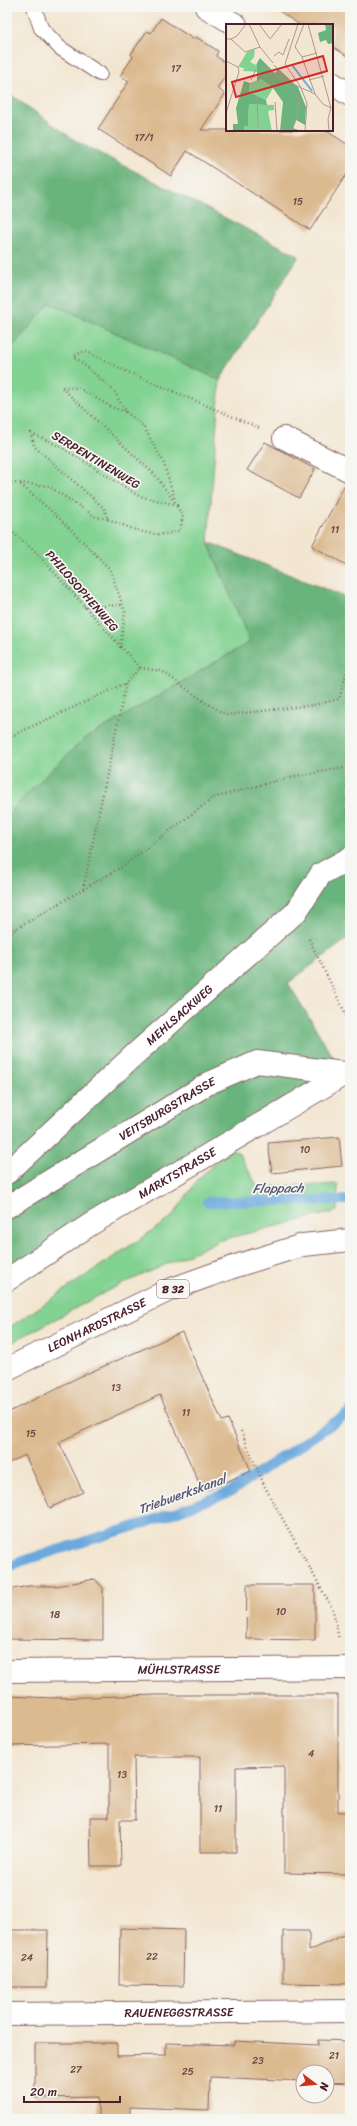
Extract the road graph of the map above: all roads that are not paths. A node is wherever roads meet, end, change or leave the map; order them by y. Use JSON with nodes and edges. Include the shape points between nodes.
{"nodes":[{"id":1,"x":34,"y":7,"type":"edge"},
{"id":2,"x":206,"y":7,"type":"edge"},
{"id":3,"x":234,"y":24,"type":"edge"},
{"id":4,"x":100,"y":74,"type":"dead end"},
{"id":5,"x":333,"y":85,"type":"edge"},
{"id":6,"x":350,"y":95,"type":"edge"},
{"id":7,"x":284,"y":438,"type":"road end"},
{"id":8,"x":350,"y":471,"type":"edge"},
{"id":9,"x":350,"y":858,"type":"edge"},
{"id":10,"x":346,"y":1072,"type":"edge"},
{"id":11,"x":7,"y":1173,"type":"edge"},
{"id":12,"x":7,"y":1207,"type":"edge"},
{"id":13,"x":350,"y":1240,"type":"edge"},
{"id":14,"x":7,"y":1280,"type":"edge"},
{"id":15,"x":7,"y":1369,"type":"edge"},
{"id":16,"x":347,"y":1668,"type":"edge"},
{"id":17,"x":7,"y":1671,"type":"edge"},
{"id":18,"x":350,"y":2011,"type":"edge"},
{"id":19,"x":7,"y":2014,"type":"edge"}],
"edges":[{"from":1,"to":4,"type":"lane","via":[[41,28],[60,48]]},
{"from":2,"to":3,"type":"street"},
{"from":5,"to":6,"type":"street"},
{"from":7,"to":8,"type":"street"},
{"from":9,"to":11,"type":"street","name":"MEHLSACKWEG","via":[[321,874],[296,912],[134,1055]]},
{"from":10,"to":12,"type":"street","name":"VEITSBURGSTRASSE","via":[[257,1062],[209,1083]]},
{"from":10,"to":14,"type":"street","name":"MARKTSTRASSE","via":[[91,1224]]},
{"from":13,"to":15,"type":"street","name":"LEONHARDSTRASSE","number":"B 32","via":[[304,1245],[169,1290]]},
{"from":16,"to":17,"type":"street","name":"MÜHLSTRASSE"},
{"from":18,"to":19,"type":"street","name":"RAUENEGGSTRASSE"}]}
